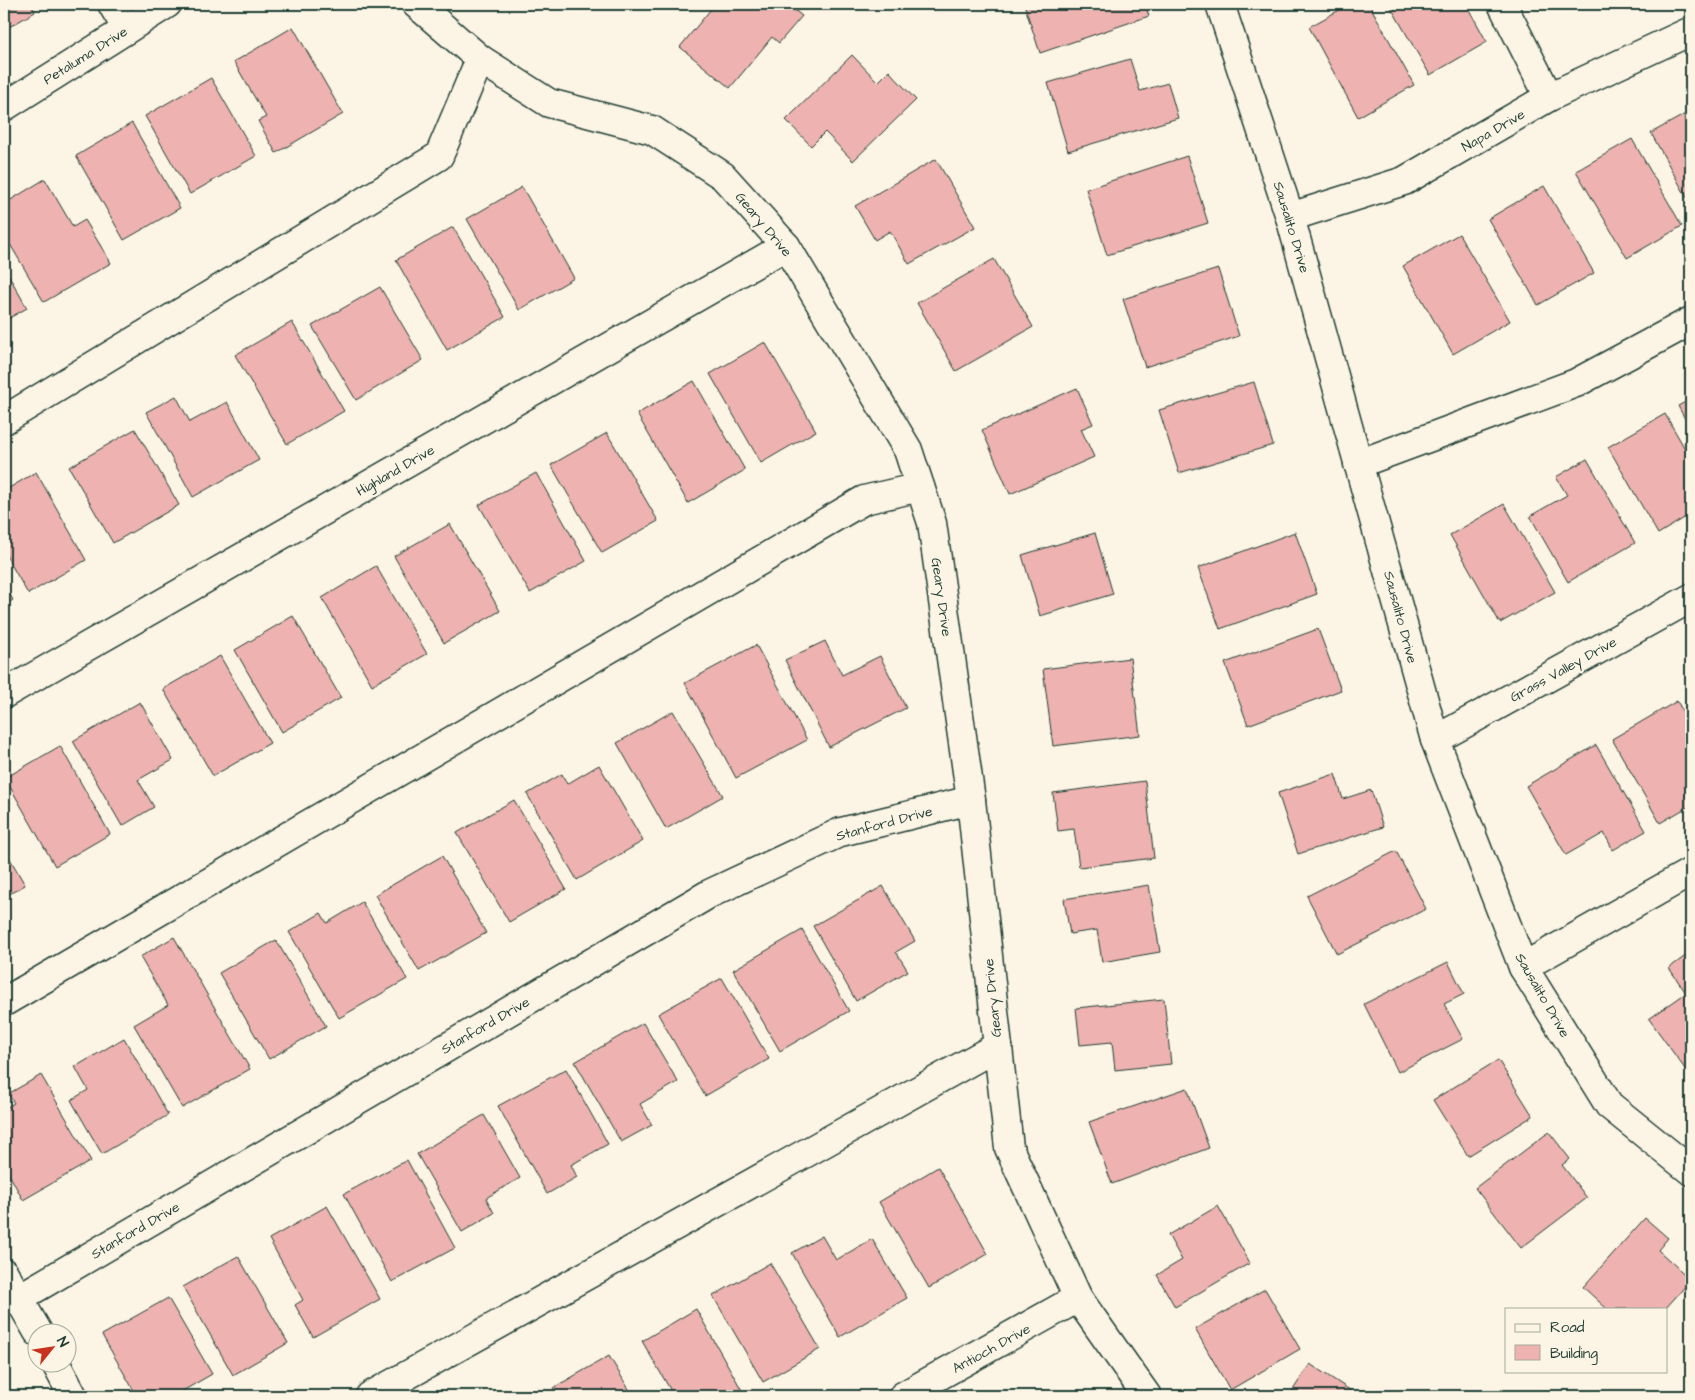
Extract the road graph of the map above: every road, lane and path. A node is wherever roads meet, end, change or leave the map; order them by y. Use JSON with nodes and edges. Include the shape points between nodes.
{"nodes":[{"id":1,"x":112,"y":4,"type":"edge"},
{"id":2,"x":167,"y":4,"type":"edge"},
{"id":3,"x":416,"y":4,"type":"edge"},
{"id":4,"x":1220,"y":4,"type":"edge"},
{"id":5,"x":1502,"y":4,"type":"edge"},
{"id":6,"x":127,"y":29,"type":"junction"},
{"id":7,"x":1691,"y":31,"type":"edge"},
{"id":8,"x":480,"y":59,"type":"junction"},
{"id":9,"x":1549,"y":97,"type":"junction"},
{"id":10,"x":4,"y":107,"type":"edge"},
{"id":11,"x":1290,"y":217,"type":"junction"},
{"id":12,"x":786,"y":246,"type":"junction"},
{"id":13,"x":1691,"y":321,"type":"edge"},
{"id":14,"x":4,"y":420,"type":"edge"},
{"id":15,"x":1358,"y":464,"type":"junction"},
{"id":16,"x":920,"y":487,"type":"junction"},
{"id":17,"x":1691,"y":598,"type":"edge"},
{"id":18,"x":4,"y":694,"type":"edge"},
{"id":19,"x":1435,"y":740,"type":"junction"},
{"id":20,"x":971,"y":800,"type":"junction"},
{"id":21,"x":1691,"y":872,"type":"edge"},
{"id":22,"x":1523,"y":967,"type":"junction"},
{"id":23,"x":4,"y":1002,"type":"edge"},
{"id":24,"x":998,"y":1046,"type":"junction"},
{"id":25,"x":1691,"y":1171,"type":"edge"},
{"id":26,"x":4,"y":1273,"type":"edge"},
{"id":27,"x":19,"y":1298,"type":"junction"},
{"id":28,"x":1078,"y":1298,"type":"junction"},
{"id":29,"x":32,"y":1322,"type":"edge"},
{"id":30,"x":60,"y":1372,"type":"edge"},
{"id":31,"x":73,"y":1396,"type":"edge"},
{"id":32,"x":370,"y":1396,"type":"edge"},
{"id":33,"x":903,"y":1396,"type":"edge"},
{"id":34,"x":1147,"y":1396,"type":"edge"}],
"edges":[{"from":1,"to":6,"type":"street"},
{"from":2,"to":6,"type":"street","name":"Petaluma Drive"},
{"from":3,"to":8,"type":"street","name":"Geary Drive"},
{"from":4,"to":11,"type":"street","name":"Sausalito Drive"},
{"from":5,"to":9,"type":"street"},
{"from":6,"to":10,"type":"street","name":"Petaluma Drive"},
{"from":7,"to":9,"type":"street","name":"Napa Drive"},
{"from":8,"to":12,"type":"street","name":"Geary Drive","via":[[549,103],[652,130],[723,176]]},
{"from":8,"to":14,"type":"street","via":[[439,156]]},
{"from":9,"to":11,"type":"street","name":"Napa Drive","via":[[1404,181]]},
{"from":11,"to":15,"type":"street","name":"Sausalito Drive"},
{"from":12,"to":16,"type":"street","name":"Geary Drive","via":[[908,450]]},
{"from":12,"to":18,"type":"street","name":"Highland Drive"},
{"from":13,"to":15,"type":"street","via":[[1576,383]]},
{"from":15,"to":19,"type":"street","name":"Sausalito Drive"},
{"from":16,"to":20,"type":"street","name":"Geary Drive","via":[[932,523]]},
{"from":16,"to":23,"type":"street","via":[[864,500]]},
{"from":17,"to":19,"type":"street","name":"Grass Valley Drive"},
{"from":19,"to":22,"type":"street","name":"Sausalito Drive"},
{"from":20,"to":24,"type":"street","name":"Geary Drive"},
{"from":20,"to":27,"type":"street","name":"Stanford Drive","via":[[841,832],[709,894]]},
{"from":21,"to":22,"type":"street"},
{"from":22,"to":25,"type":"street","name":"Sausalito Drive","via":[[1608,1105]]},
{"from":24,"to":28,"type":"street","name":"Geary Drive","via":[[1008,1148]]},
{"from":24,"to":32,"type":"street"},
{"from":26,"to":27,"type":"street"},
{"from":27,"to":29,"type":"street"},
{"from":28,"to":33,"type":"street","name":"Antioch Drive"},
{"from":28,"to":34,"type":"street","name":"Geary Drive"},
{"from":30,"to":31,"type":"street"}]}
